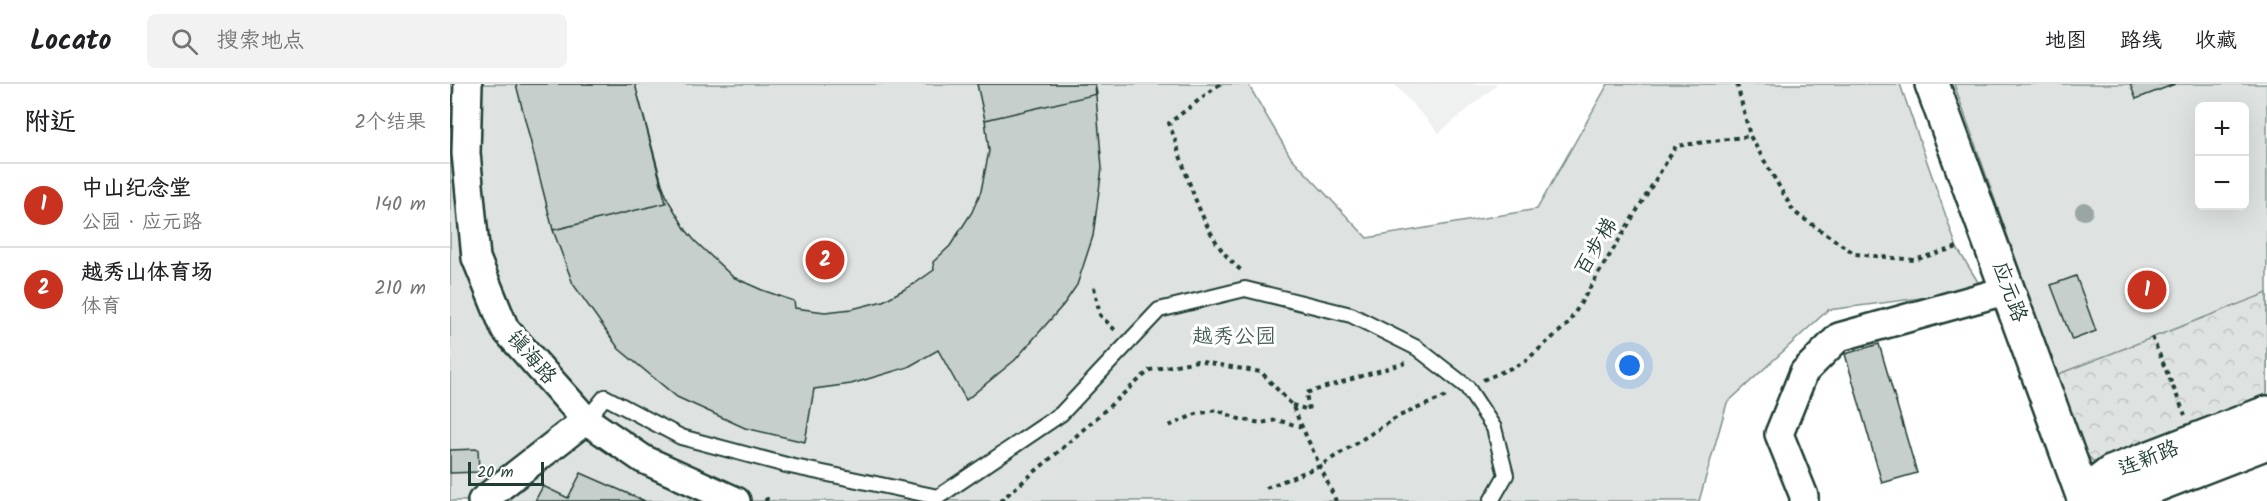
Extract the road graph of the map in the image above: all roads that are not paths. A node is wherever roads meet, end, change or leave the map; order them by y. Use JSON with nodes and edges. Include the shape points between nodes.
{"nodes":[{"id":1,"x":468,"y":84,"type":"edge"},
{"id":2,"x":1932,"y":84,"type":"edge"},
{"id":3,"x":2008,"y":290,"type":"junction"},
{"id":4,"x":2267,"y":413,"type":"edge"},
{"id":5,"x":586,"y":420,"type":"junction"},
{"id":6,"x":2267,"y":442,"type":"edge"},
{"id":7,"x":940,"y":499,"type":"edge"},
{"id":8,"x":2083,"y":499,"type":"edge"},
{"id":9,"x":482,"y":501,"type":"edge"},
{"id":10,"x":736,"y":501,"type":"edge"},
{"id":11,"x":1491,"y":501,"type":"edge"},
{"id":12,"x":1804,"y":501,"type":"edge"}],
"edges":[{"from":1,"to":5,"type":"street","name":"镇海路","via":[[466,153],[476,258],[505,329]]},
{"from":2,"to":3,"type":"street","name":"应元路"},
{"from":3,"to":8,"type":"street","name":"应元路"},
{"from":3,"to":12,"type":"street","via":[[1839,336],[1804,372],[1779,434]]},
{"from":4,"to":8,"type":"street","name":"连新路","via":[[2111,473]]},
{"from":5,"to":7,"type":"lane","via":[[605,397],[681,437]]},
{"from":5,"to":9,"type":"street"},
{"from":5,"to":10,"type":"street","name":"镇海路","via":[[643,459]]},
{"from":6,"to":8,"type":"street","name":"连新路","via":[[2120,499]]},
{"from":7,"to":11,"type":"lane","via":[[1061,414],[1159,310],[1245,289],[1351,315],[1417,348],[1467,387],[1494,428],[1506,475]]}]}
